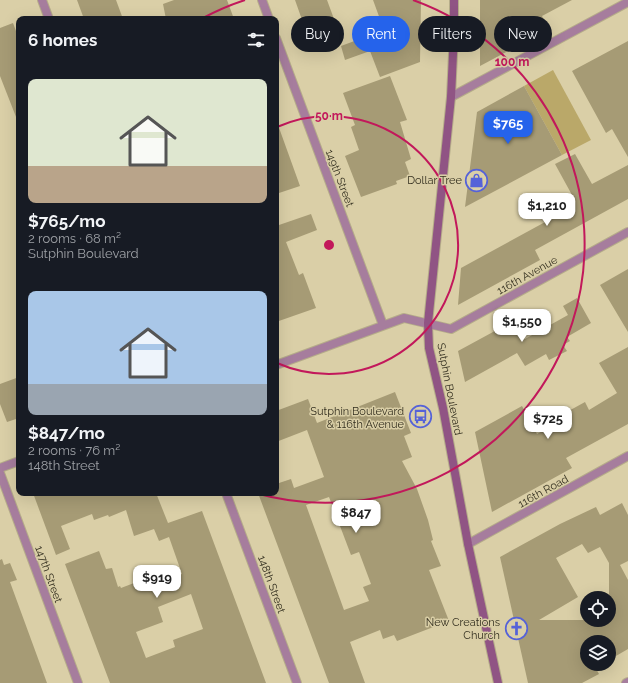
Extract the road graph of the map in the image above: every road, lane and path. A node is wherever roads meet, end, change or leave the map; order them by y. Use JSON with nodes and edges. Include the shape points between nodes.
{"nodes":[{"id":1,"x":42,"y":0,"type":"edge"},
{"id":2,"x":262,"y":0,"type":"edge"},
{"id":3,"x":454,"y":0,"type":"edge"},
{"id":4,"x":628,"y":2,"type":"edge"},
{"id":5,"x":48,"y":16,"type":"edge"},
{"id":6,"x":268,"y":16,"type":"edge"},
{"id":7,"x":279,"y":46,"type":"edge"},
{"id":8,"x":451,"y":97,"type":"junction"},
{"id":9,"x":628,"y":232,"type":"edge"},
{"id":10,"x":428,"y":323,"type":"junction"},
{"id":11,"x":383,"y":325,"type":"junction"},
{"id":12,"x":279,"y":364,"type":"edge"},
{"id":13,"x":628,"y":456,"type":"edge"},
{"id":14,"x":16,"y":462,"type":"edge"},
{"id":15,"x":0,"y":468,"type":"edge"},
{"id":16,"x":0,"y":473,"type":"edge"},
{"id":17,"x":227,"y":496,"type":"edge"},
{"id":18,"x":468,"y":544,"type":"junction"},
{"id":19,"x":78,"y":683,"type":"edge"},
{"id":20,"x":297,"y":683,"type":"edge"},
{"id":21,"x":498,"y":683,"type":"edge"}],
"edges":[{"from":1,"to":5,"type":"street"},
{"from":2,"to":6,"type":"street"},
{"from":3,"to":8,"type":"main road","name":"Sutphin Boulevard"},
{"from":4,"to":8,"type":"street"},
{"from":7,"to":11,"type":"street","name":"149th Street"},
{"from":8,"to":10,"type":"main road","name":"Sutphin Boulevard"},
{"from":9,"to":10,"type":"street","name":"116th Avenue","via":[[451,329]]},
{"from":10,"to":11,"type":"street","name":"116th Avenue","via":[[404,318]]},
{"from":10,"to":18,"type":"main road","name":"Sutphin Boulevard","via":[[429,348],[443,408]]},
{"from":11,"to":12,"type":"street","name":"116th Avenue"},
{"from":13,"to":18,"type":"street","name":"116th Road"},
{"from":14,"to":15,"type":"street"},
{"from":16,"to":19,"type":"street","name":"147th Street"},
{"from":17,"to":20,"type":"street","name":"148th Street"},
{"from":18,"to":21,"type":"main road","name":"Sutphin Boulevard"}]}
